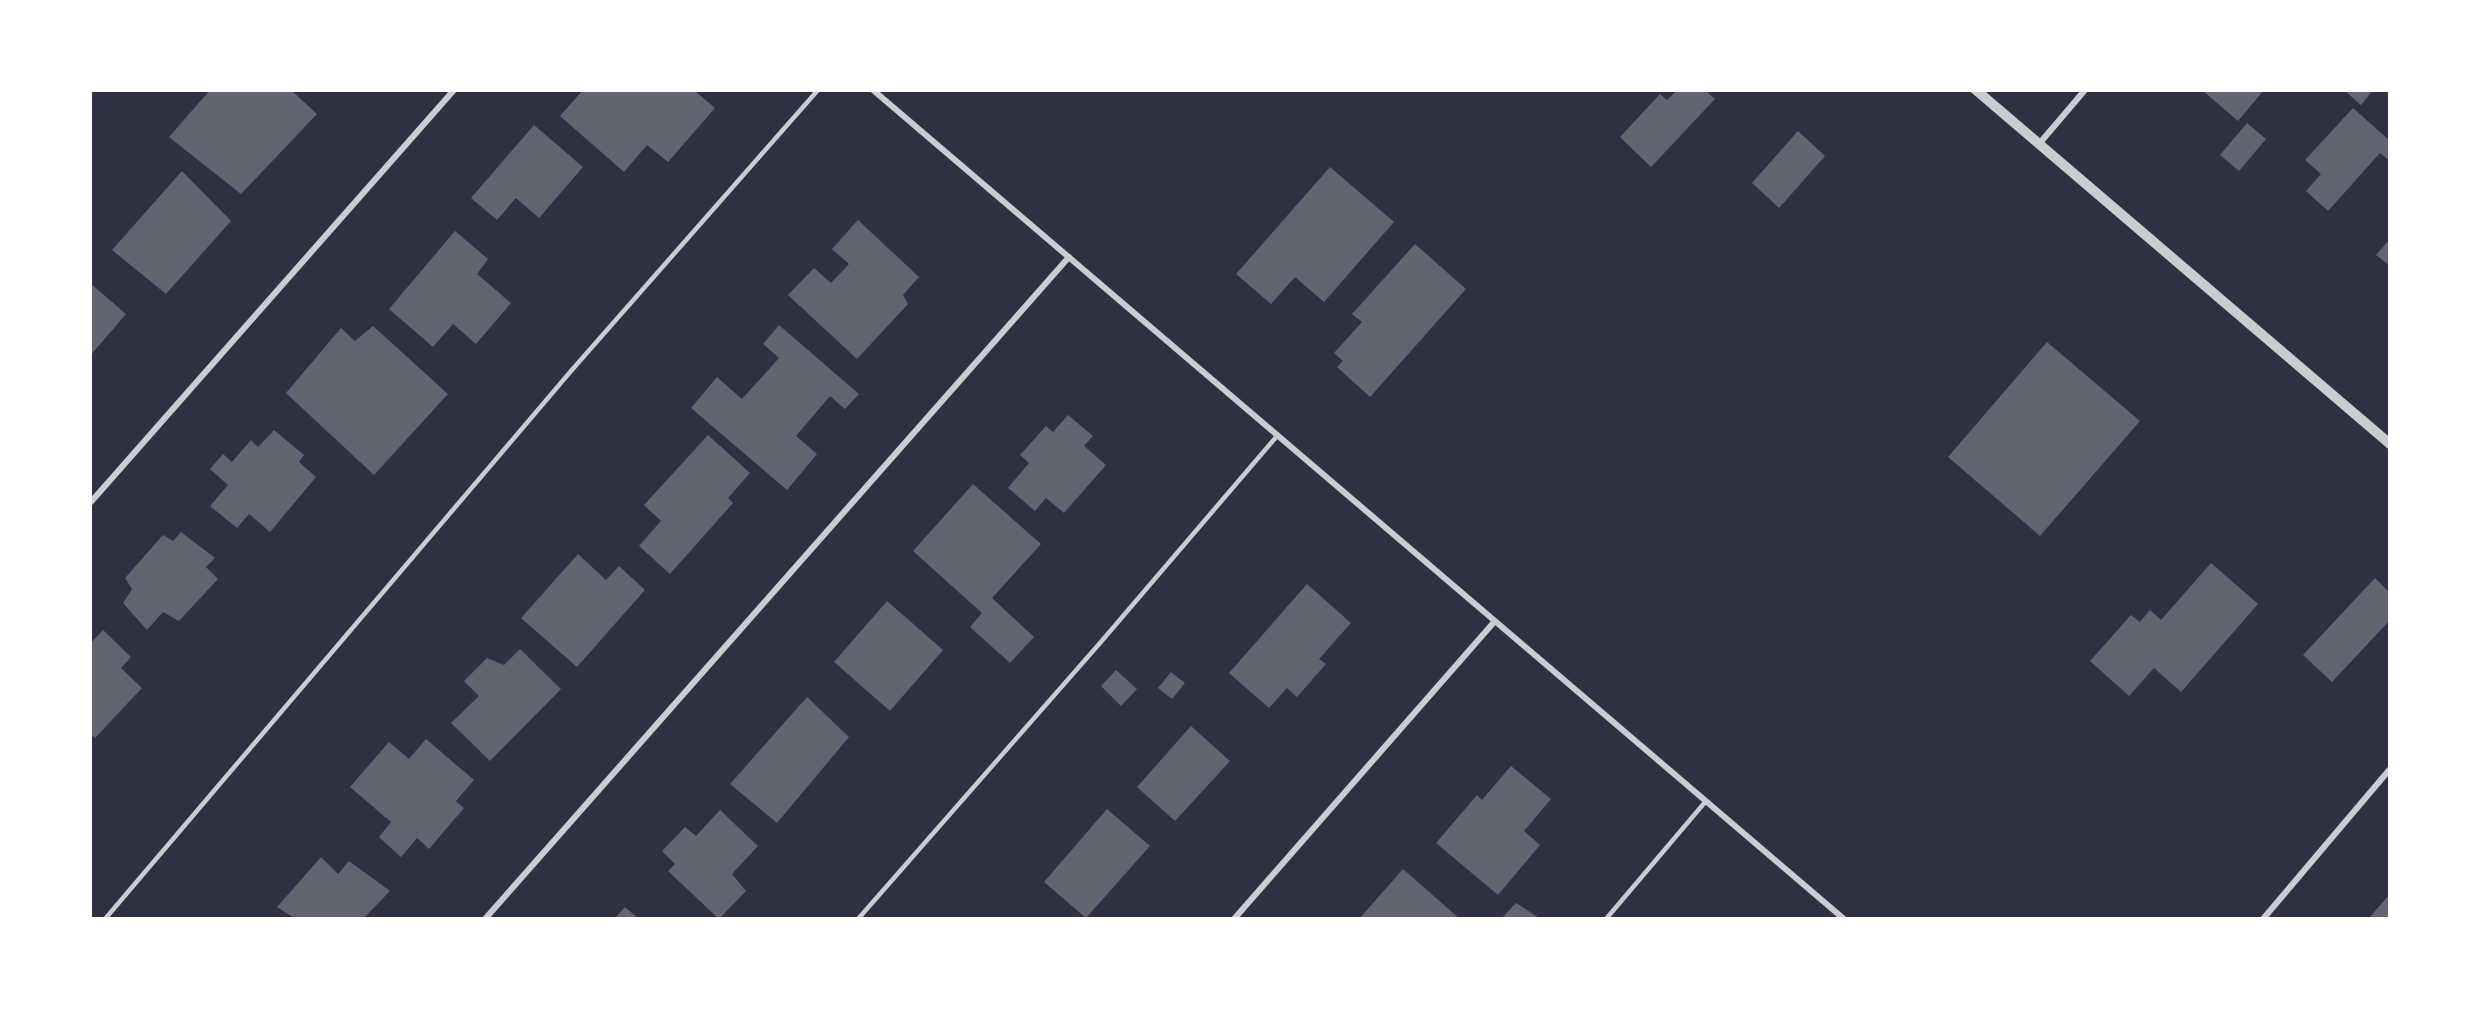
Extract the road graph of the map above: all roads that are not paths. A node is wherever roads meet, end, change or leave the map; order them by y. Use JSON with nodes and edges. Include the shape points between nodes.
{"nodes":[{"id":1,"x":454,"y":90,"type":"edge"},
{"id":2,"x":818,"y":90,"type":"edge"},
{"id":3,"x":873,"y":90,"type":"edge"},
{"id":4,"x":1976,"y":90,"type":"edge"},
{"id":5,"x":2085,"y":90,"type":"edge"},
{"id":6,"x":2039,"y":144,"type":"junction"},
{"id":7,"x":1069,"y":257,"type":"junction"},
{"id":8,"x":1278,"y":436,"type":"junction"},
{"id":9,"x":2390,"y":444,"type":"edge"},
{"id":10,"x":90,"y":503,"type":"edge"},
{"id":11,"x":1495,"y":621,"type":"junction"},
{"id":12,"x":2390,"y":769,"type":"edge"},
{"id":13,"x":1706,"y":801,"type":"junction"},
{"id":14,"x":105,"y":919,"type":"edge"},
{"id":15,"x":484,"y":919,"type":"edge"},
{"id":16,"x":858,"y":919,"type":"edge"},
{"id":17,"x":1234,"y":919,"type":"edge"},
{"id":18,"x":1606,"y":919,"type":"edge"},
{"id":19,"x":1844,"y":919,"type":"edge"},
{"id":20,"x":2263,"y":919,"type":"edge"}],
"edges":[{"from":1,"to":10,"type":"street"},
{"from":2,"to":14,"type":"lane","via":[[571,371]]},
{"from":3,"to":7,"type":"street"},
{"from":4,"to":6,"type":"street"},
{"from":5,"to":6,"type":"street"},
{"from":6,"to":9,"type":"street"},
{"from":7,"to":8,"type":"street"},
{"from":7,"to":15,"type":"street"},
{"from":8,"to":11,"type":"street"},
{"from":8,"to":16,"type":"lane"},
{"from":11,"to":13,"type":"street"},
{"from":11,"to":17,"type":"street"},
{"from":12,"to":20,"type":"street"},
{"from":13,"to":18,"type":"lane"},
{"from":13,"to":19,"type":"street"}]}
